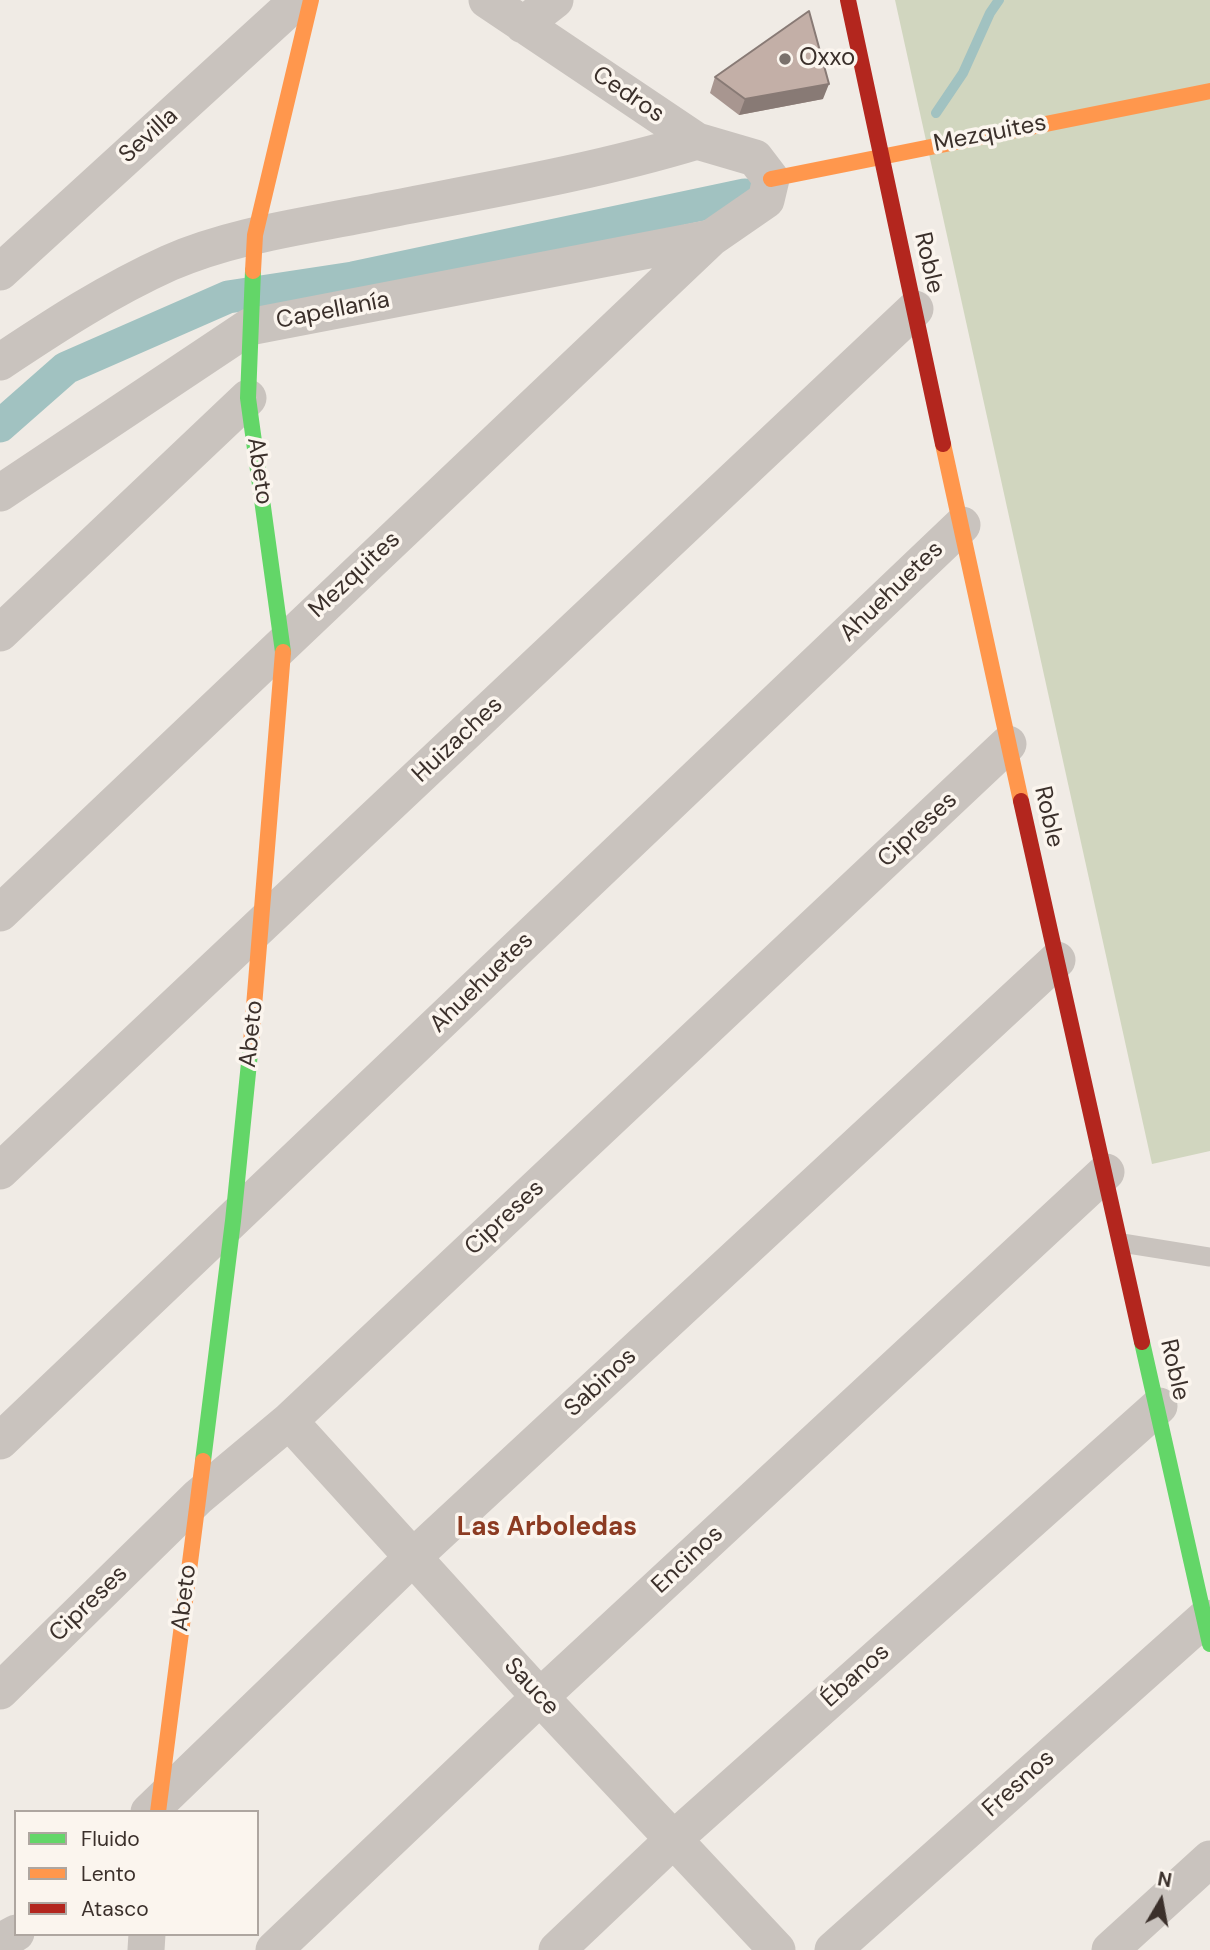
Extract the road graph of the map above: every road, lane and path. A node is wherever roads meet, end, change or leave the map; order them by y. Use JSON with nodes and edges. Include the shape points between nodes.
{"nodes":[{"id":1,"x":298,"y":0,"type":"edge"},
{"id":2,"x":310,"y":0,"type":"edge"},
{"id":3,"x":487,"y":0,"type":"edge"},
{"id":4,"x":555,"y":0,"type":"edge"},
{"id":5,"x":848,"y":0,"type":"edge"},
{"id":6,"x":523,"y":25,"type":"junction"},
{"id":7,"x":1210,"y":91,"type":"edge"},
{"id":8,"x":697,"y":141,"type":"junction"},
{"id":9,"x":881,"y":156,"type":"junction"},
{"id":10,"x":771,"y":179,"type":"junction"},
{"id":11,"x":711,"y":238,"type":"junction"},
{"id":12,"x":254,"y":245,"type":"junction"},
{"id":13,"x":0,"y":272,"type":"edge"},
{"id":14,"x":915,"y":309,"type":"junction"},
{"id":15,"x":250,"y":313,"type":"junction"},
{"id":16,"x":0,"y":362,"type":"edge"},
{"id":17,"x":248,"y":398,"type":"junction"},
{"id":18,"x":0,"y":493,"type":"edge"},
{"id":19,"x":962,"y":525,"type":"junction"},
{"id":20,"x":0,"y":633,"type":"edge"},
{"id":21,"x":284,"y":642,"type":"junction"},
{"id":22,"x":1009,"y":744,"type":"junction"},
{"id":23,"x":0,"y":913,"type":"edge"},
{"id":24,"x":263,"y":923,"type":"junction"},
{"id":25,"x":1057,"y":960,"type":"junction"},
{"id":26,"x":0,"y":1171,"type":"edge"},
{"id":27,"x":1106,"y":1172,"type":"junction"},
{"id":28,"x":233,"y":1221,"type":"junction"},
{"id":29,"x":1122,"y":1243,"type":"junction"},
{"id":30,"x":1210,"y":1258,"type":"edge"},
{"id":31,"x":1159,"y":1406,"type":"junction"},
{"id":32,"x":289,"y":1422,"type":"junction"},
{"id":33,"x":0,"y":1441,"type":"edge"},
{"id":34,"x":198,"y":1497,"type":"junction"},
{"id":35,"x":412,"y":1558,"type":"junction"},
{"id":36,"x":1208,"y":1631,"type":"edge"},
{"id":37,"x":0,"y":1691,"type":"edge"},
{"id":38,"x":540,"y":1697,"type":"junction"},
{"id":39,"x":155,"y":1809,"type":"edge"},
{"id":40,"x":675,"y":1838,"type":"junction"},
{"id":41,"x":1210,"y":1859,"type":"edge"},
{"id":42,"x":274,"y":1950,"type":"edge"},
{"id":43,"x":558,"y":1950,"type":"edge"},
{"id":44,"x":777,"y":1950,"type":"edge"},
{"id":45,"x":833,"y":1950,"type":"edge"},
{"id":46,"x":1110,"y":1950,"type":"edge"}],
"edges":[{"from":1,"to":13,"type":"street","name":"Sevilla"},
{"from":2,"to":12,"type":"street","name":"Abeto"},
{"from":3,"to":6,"type":"street","name":"Cedros"},
{"from":4,"to":6,"type":"street"},
{"from":5,"to":9,"type":"street","name":"Roble"},
{"from":6,"to":8,"type":"street","name":"Cedros"},
{"from":7,"to":9,"type":"street","name":"Mezquites"},
{"from":8,"to":10,"type":"street","name":"Cedros","via":[[755,158]]},
{"from":8,"to":12,"type":"street","via":[[619,164]]},
{"from":9,"to":10,"type":"street","name":"Mezquites"},
{"from":9,"to":14,"type":"street","name":"Roble"},
{"from":10,"to":11,"type":"street","via":[[766,200]]},
{"from":11,"to":15,"type":"street","name":"Capellanía"},
{"from":11,"to":21,"type":"street","name":"Mezquites"},
{"from":12,"to":15,"type":"street","name":"Abeto"},
{"from":12,"to":16,"type":"street","via":[[171,262],[73,314]]},
{"from":14,"to":19,"type":"street","name":"Roble"},
{"from":14,"to":24,"type":"street","name":"Huizaches"},
{"from":15,"to":17,"type":"street","name":"Abeto"},
{"from":15,"to":18,"type":"street","name":"Capellanía"},
{"from":17,"to":20,"type":"street"},
{"from":17,"to":21,"type":"street","name":"Abeto"},
{"from":19,"to":22,"type":"street","name":"Roble"},
{"from":19,"to":28,"type":"street","name":"Ahuehuetes"},
{"from":21,"to":23,"type":"street","name":"Mezquites"},
{"from":21,"to":24,"type":"street","name":"Abeto"},
{"from":22,"to":25,"type":"street","name":"Roble"},
{"from":22,"to":32,"type":"street","name":"Cipreses"},
{"from":24,"to":26,"type":"street","name":"Huizaches"},
{"from":24,"to":28,"type":"street","name":"Abeto"},
{"from":25,"to":27,"type":"street","name":"Roble"},
{"from":25,"to":35,"type":"street","name":"Sabinos"},
{"from":27,"to":29,"type":"street","name":"Roble"},
{"from":27,"to":38,"type":"street","name":"Encinos"},
{"from":28,"to":33,"type":"street","name":"Ahuehuetes"},
{"from":28,"to":34,"type":"street","name":"Abeto"},
{"from":29,"to":30,"type":"lane"},
{"from":29,"to":31,"type":"street","name":"Roble"},
{"from":31,"to":36,"type":"street","name":"Roble"},
{"from":31,"to":40,"type":"street","name":"Ébanos"},
{"from":32,"to":34,"type":"street","name":"Cipreses"},
{"from":32,"to":35,"type":"street","name":"Sauce"},
{"from":34,"to":37,"type":"street","name":"Cipreses"},
{"from":34,"to":39,"type":"street","name":"Abeto"},
{"from":35,"to":38,"type":"street","name":"Sauce"},
{"from":35,"to":39,"type":"street","name":"Sabinos"},
{"from":36,"to":45,"type":"street","name":"Fresnos"},
{"from":38,"to":40,"type":"street","name":"Sauce"},
{"from":38,"to":42,"type":"street","name":"Encinos"},
{"from":40,"to":43,"type":"street","name":"Ébanos"},
{"from":40,"to":44,"type":"street","name":"Sauce"},
{"from":41,"to":46,"type":"street"}]}
